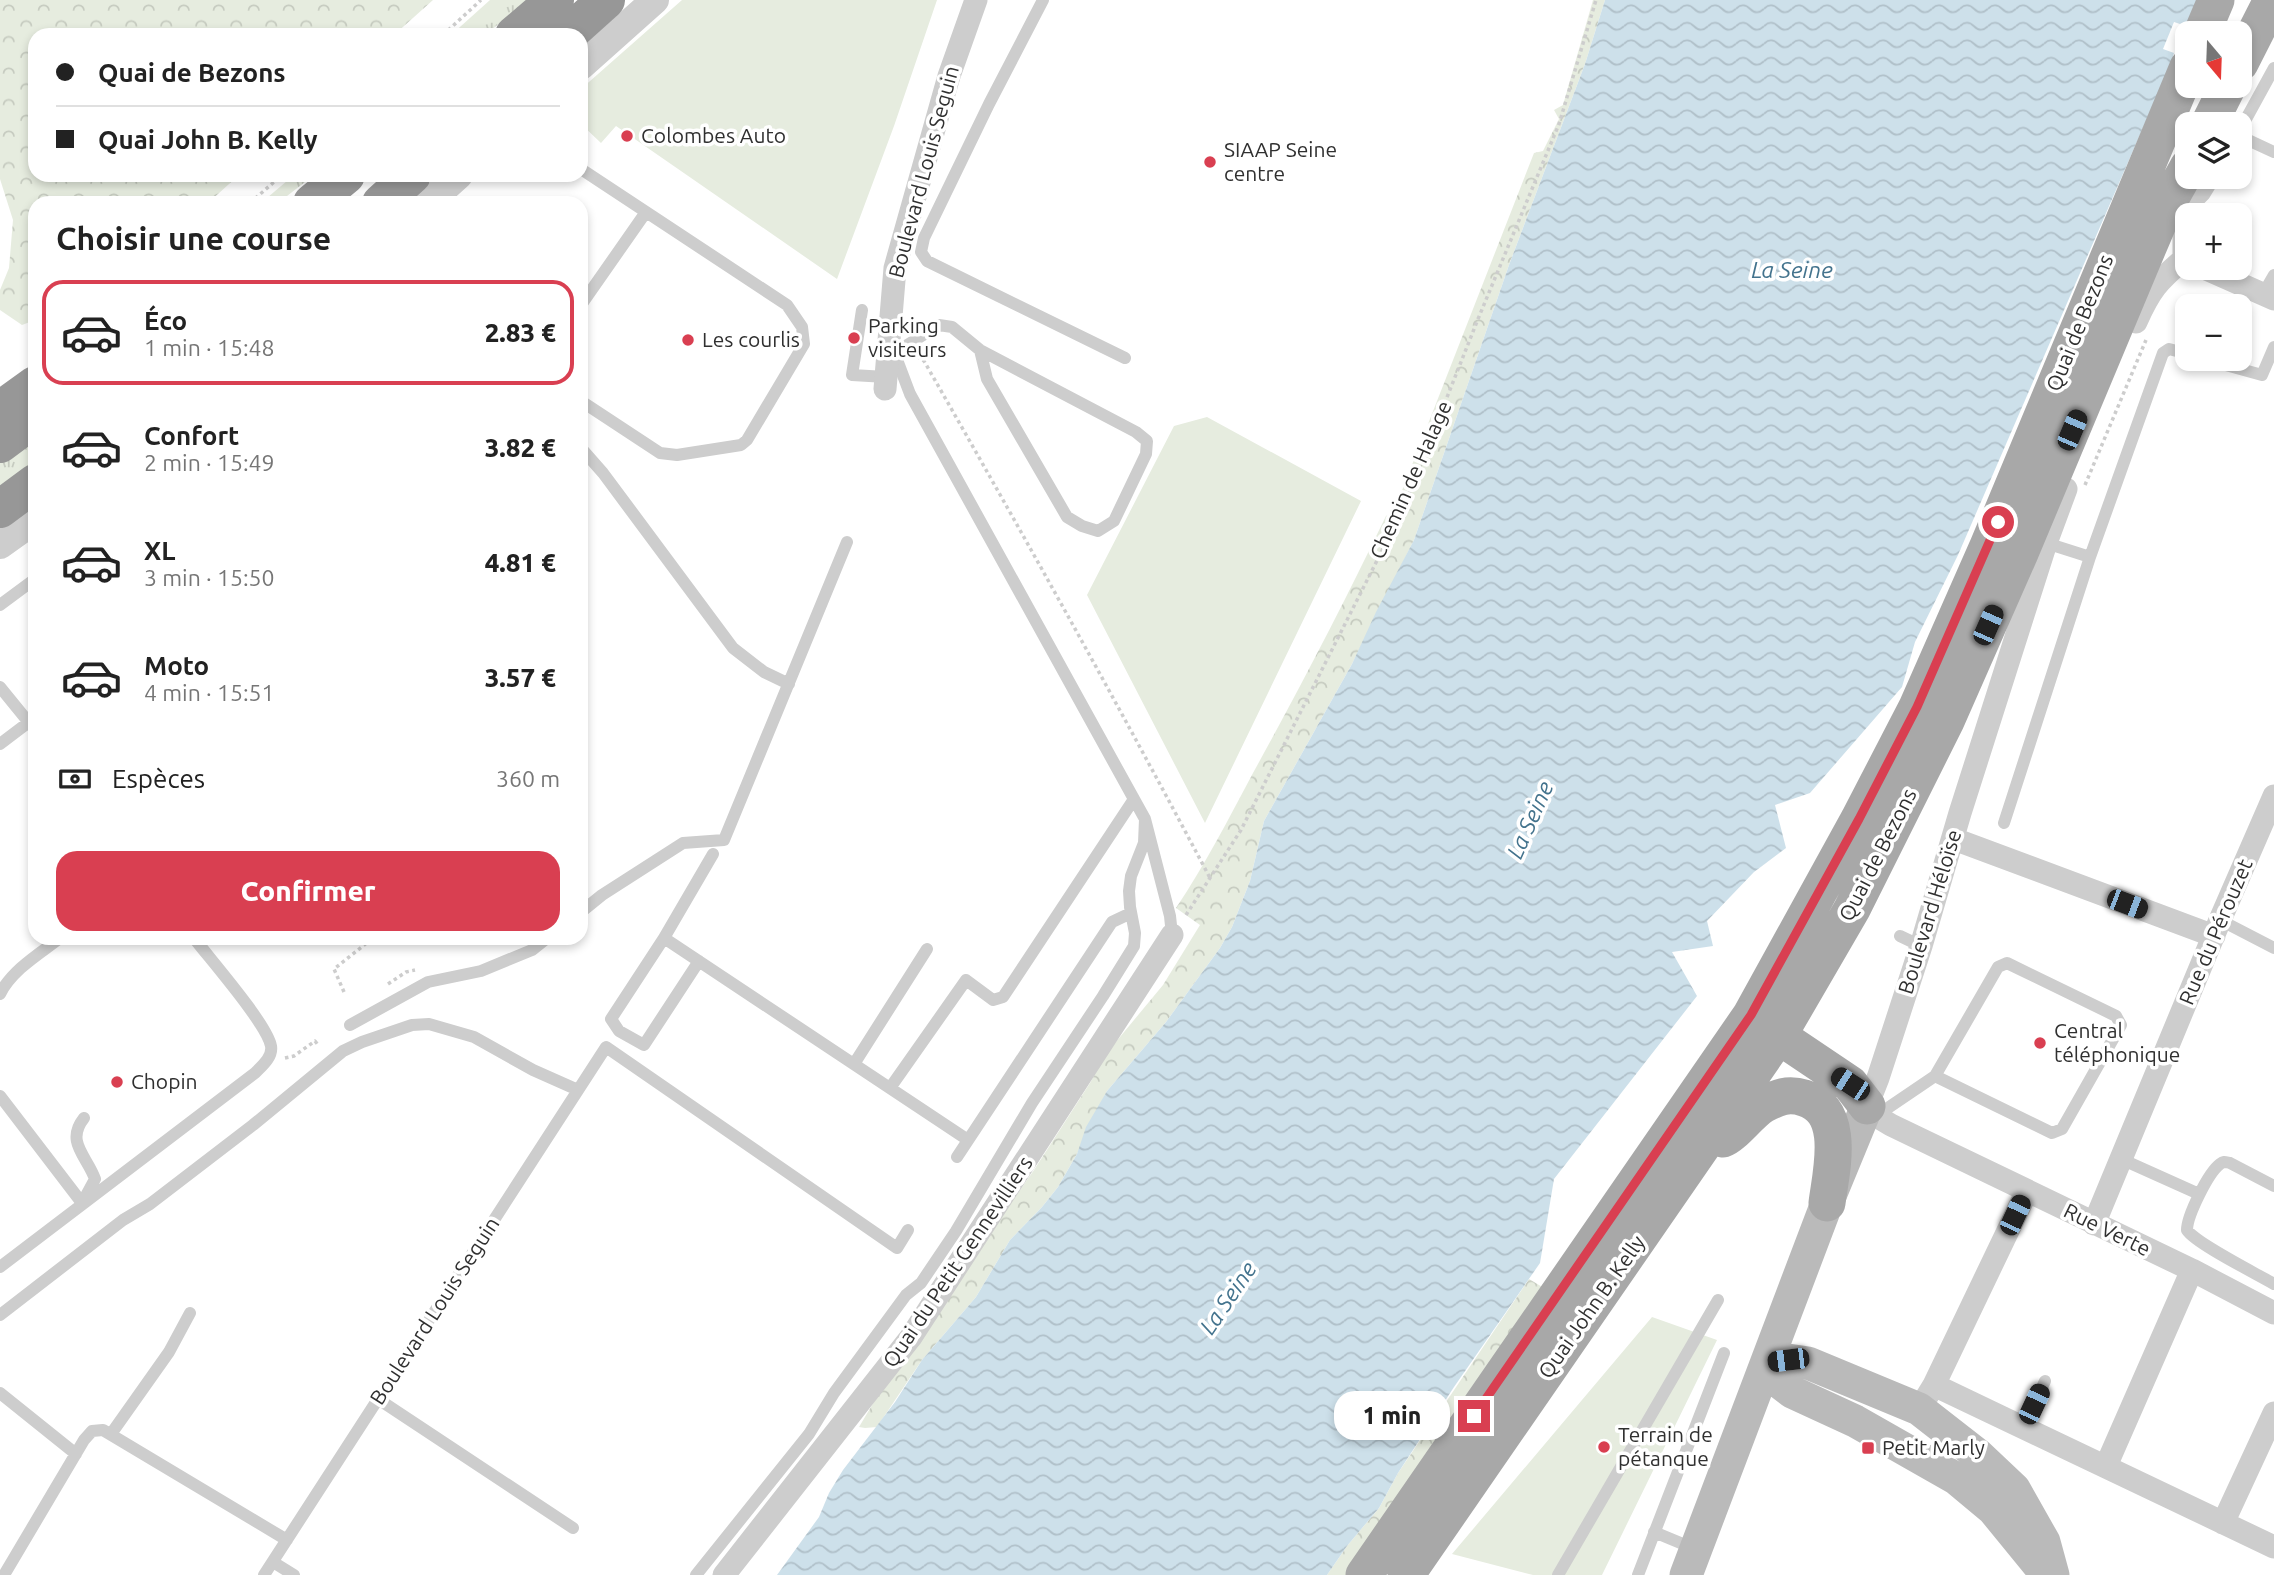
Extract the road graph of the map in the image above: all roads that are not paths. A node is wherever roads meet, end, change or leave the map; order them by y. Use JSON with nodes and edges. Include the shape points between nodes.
{"nodes":[{"id":1,"x":555,"y":0,"type":"edge"},
{"id":2,"x":606,"y":0,"type":"edge"},
{"id":3,"x":655,"y":0,"type":"edge"},
{"id":4,"x":976,"y":0,"type":"edge"},
{"id":5,"x":1043,"y":0,"type":"edge"},
{"id":6,"x":2216,"y":0,"type":"edge"},
{"id":7,"x":2272,"y":0,"type":"edge"},
{"id":8,"x":2207,"y":21,"type":"edge"},
{"id":9,"x":522,"y":28,"type":"edge"},
{"id":10,"x":575,"y":28,"type":"edge"},
{"id":11,"x":2252,"y":39,"type":"edge"},
{"id":12,"x":588,"y":60,"type":"edge"},
{"id":13,"x":2274,"y":68,"type":"edge"},
{"id":14,"x":2175,"y":98,"type":"edge"},
{"id":15,"x":2252,"y":117,"type":"edge"},
{"id":16,"x":2252,"y":140,"type":"edge"},
{"id":17,"x":2274,"y":152,"type":"edge"},
{"id":18,"x":588,"y":174,"type":"edge"},
{"id":19,"x":338,"y":182,"type":"edge"},
{"id":20,"x":404,"y":182,"type":"edge"},
{"id":21,"x":451,"y":182,"type":"edge"},
{"id":22,"x":2176,"y":189,"type":"edge"},
{"id":23,"x":2208,"y":189,"type":"edge"},
{"id":24,"x":320,"y":196,"type":"edge"},
{"id":25,"x":389,"y":196,"type":"edge"},
{"id":26,"x":436,"y":196,"type":"edge"},
{"id":27,"x":2196,"y":203,"type":"edge"},
{"id":28,"x":646,"y":212,"type":"junction"},
{"id":29,"x":2175,"y":270,"type":"edge"},
{"id":30,"x":2244,"y":280,"type":"edge"},
{"id":31,"x":2270,"y":289,"type":"edge"},
{"id":32,"x":588,"y":295,"type":"edge"},
{"id":33,"x":862,"y":310,"type":"dead end"},
{"id":34,"x":897,"y":341,"type":"junction"},
{"id":35,"x":2274,"y":347,"type":"edge"},
{"id":36,"x":980,"y":350,"type":"junction"},
{"id":37,"x":2175,"y":351,"type":"edge"},
{"id":38,"x":1125,"y":358,"type":"dead end"},
{"id":39,"x":2244,"y":371,"type":"edge"},
{"id":40,"x":2268,"y":378,"type":"edge"},
{"id":41,"x":885,"y":383,"type":"joint"},
{"id":42,"x":28,"y":390,"type":"edge"},
{"id":43,"x":588,"y":406,"type":"edge"},
{"id":44,"x":0,"y":410,"type":"edge"},
{"id":45,"x":28,"y":423,"type":"edge"},
{"id":46,"x":0,"y":444,"type":"edge"},
{"id":47,"x":588,"y":456,"type":"edge"},
{"id":48,"x":28,"y":488,"type":"edge"},
{"id":49,"x":0,"y":509,"type":"edge"},
{"id":50,"x":28,"y":525,"type":"edge"},
{"id":51,"x":847,"y":542,"type":"dead end"},
{"id":52,"x":2046,"y":543,"type":"junction"},
{"id":53,"x":0,"y":545,"type":"edge"},
{"id":54,"x":2090,"y":557,"type":"junction"},
{"id":55,"x":28,"y":584,"type":"edge"},
{"id":56,"x":0,"y":606,"type":"edge"},
{"id":57,"x":789,"y":684,"type":"junction"},
{"id":58,"x":0,"y":687,"type":"edge"},
{"id":59,"x":28,"y":721,"type":"edge"},
{"id":60,"x":28,"y":728,"type":"edge"},
{"id":61,"x":0,"y":744,"type":"edge"},
{"id":62,"x":2274,"y":796,"type":"edge"},
{"id":63,"x":1134,"y":799,"type":"junction"},
{"id":64,"x":1145,"y":819,"type":"junction"},
{"id":65,"x":2004,"y":823,"type":"dead end"},
{"id":66,"x":1954,"y":839,"type":"junction"},
{"id":67,"x":713,"y":854,"type":"dead end"},
{"id":68,"x":588,"y":906,"type":"edge"},
{"id":69,"x":1131,"y":913,"type":"junction"},
{"id":70,"x":2217,"y":928,"type":"junction"},
{"id":71,"x":1172,"y":935,"type":"joint"},
{"id":72,"x":1900,"y":936,"type":"dead end"},
{"id":73,"x":664,"y":937,"type":"junction"},
{"id":74,"x":51,"y":945,"type":"edge"},
{"id":75,"x":199,"y":945,"type":"edge"},
{"id":76,"x":538,"y":945,"type":"edge"},
{"id":77,"x":1922,"y":946,"type":"junction"},
{"id":78,"x":2274,"y":948,"type":"edge"},
{"id":79,"x":927,"y":949,"type":"dead end"},
{"id":80,"x":699,"y":961,"type":"junction"},
{"id":81,"x":1762,"y":993,"type":"junction"},
{"id":82,"x":0,"y":994,"type":"edge"},
{"id":83,"x":350,"y":1025,"type":"dead end"},
{"id":84,"x":1777,"y":1038,"type":"junction"},
{"id":85,"x":1728,"y":1049,"type":"junction"},
{"id":86,"x":854,"y":1064,"type":"junction"},
{"id":87,"x":1935,"y":1076,"type":"junction"},
{"id":88,"x":890,"y":1088,"type":"junction"},
{"id":89,"x":578,"y":1090,"type":"junction"},
{"id":90,"x":0,"y":1097,"type":"edge"},
{"id":91,"x":1872,"y":1111,"type":"junction"},
{"id":92,"x":85,"y":1118,"type":"dead end"},
{"id":93,"x":968,"y":1140,"type":"junction"},
{"id":94,"x":1705,"y":1144,"type":"junction"},
{"id":95,"x":957,"y":1157,"type":"dead end"},
{"id":96,"x":2122,"y":1159,"type":"junction"},
{"id":97,"x":1647,"y":1166,"type":"joint"},
{"id":98,"x":2274,"y":1186,"type":"edge"},
{"id":99,"x":2026,"y":1191,"type":"junction"},
{"id":100,"x":2199,"y":1195,"type":"junction"},
{"id":101,"x":82,"y":1203,"type":"junction"},
{"id":102,"x":1827,"y":1203,"type":"junction"},
{"id":103,"x":2094,"y":1224,"type":"junction"},
{"id":104,"x":908,"y":1230,"type":"dead end"},
{"id":105,"x":0,"y":1267,"type":"edge"},
{"id":106,"x":2192,"y":1270,"type":"junction"},
{"id":107,"x":2274,"y":1284,"type":"edge"},
{"id":108,"x":1718,"y":1300,"type":"dead end"},
{"id":109,"x":190,"y":1313,"type":"dead end"},
{"id":110,"x":2274,"y":1313,"type":"edge"},
{"id":111,"x":0,"y":1315,"type":"edge"},
{"id":112,"x":1724,"y":1353,"type":"dead end"},
{"id":113,"x":1767,"y":1362,"type":"junction"},
{"id":114,"x":2045,"y":1381,"type":"dead end"},
{"id":115,"x":0,"y":1392,"type":"edge"},
{"id":116,"x":1926,"y":1397,"type":"junction"},
{"id":117,"x":378,"y":1399,"type":"junction"},
{"id":118,"x":2274,"y":1412,"type":"edge"},
{"id":119,"x":1855,"y":1421,"type":"junction"},
{"id":120,"x":2024,"y":1427,"type":"junction"},
{"id":121,"x":111,"y":1434,"type":"junction"},
{"id":122,"x":76,"y":1454,"type":"junction"},
{"id":123,"x":2106,"y":1466,"type":"junction"},
{"id":124,"x":2223,"y":1523,"type":"junction"},
{"id":125,"x":573,"y":1528,"type":"dead end"},
{"id":126,"x":1654,"y":1532,"type":"junction"},
{"id":127,"x":287,"y":1540,"type":"junction"},
{"id":128,"x":2274,"y":1547,"type":"edge"},
{"id":129,"x":273,"y":1562,"type":"junction"},
{"id":130,"x":1691,"y":1562,"type":"edge"},
{"id":131,"x":4,"y":1575,"type":"edge"},
{"id":132,"x":264,"y":1575,"type":"edge"},
{"id":133,"x":294,"y":1575,"type":"edge"},
{"id":134,"x":696,"y":1575,"type":"edge"},
{"id":135,"x":724,"y":1575,"type":"edge"},
{"id":136,"x":1364,"y":1575,"type":"edge"},
{"id":137,"x":1406,"y":1575,"type":"edge"},
{"id":138,"x":1558,"y":1575,"type":"edge"},
{"id":139,"x":1638,"y":1575,"type":"edge"},
{"id":140,"x":2047,"y":1575,"type":"edge"},
{"id":141,"x":2053,"y":1575,"type":"edge"}],
"edges":[{"from":1,"to":9,"type":"highway"},
{"from":2,"to":10,"type":"highway"},
{"from":3,"to":12,"type":"street"},
{"from":4,"to":34,"type":"street","name":"Boulevard Louis Seguin","via":[[948,76],[895,268]]},
{"from":5,"to":38,"type":"lane","via":[[921,252],[927,261]]},
{"from":6,"to":8,"type":"main road"},
{"from":7,"to":11,"type":"main road"},
{"from":13,"to":15,"type":"lane"},
{"from":14,"to":81,"type":"main road","name":"Quai de Bezons","via":[[1917,707]]},
{"from":16,"to":17,"type":"lane"},
{"from":18,"to":28,"type":"lane"},
{"from":19,"to":24,"type":"highway"},
{"from":20,"to":25,"type":"highway"},
{"from":21,"to":26,"type":"street"},
{"from":22,"to":84,"type":"main road","name":"Quai de Bezons","via":[[1946,721],[1852,909]]},
{"from":23,"to":27,"type":"lane"},
{"from":28,"to":32,"type":"lane"},
{"from":28,"to":43,"type":"lane","via":[[788,304],[802,327],[803,350],[741,444],[677,455],[660,453]]},
{"from":29,"to":52,"type":"street","name":"Boulevard Héloïse","via":[[2162,277],[2148,294]]},
{"from":30,"to":31,"type":"street"},
{"from":33,"to":41,"type":"lane","via":[[852,375]]},
{"from":34,"to":36,"type":"lane","via":[[939,325],[952,327]]},
{"from":34,"to":41,"type":"street","name":"Boulevard Louis Seguin"},
{"from":34,"to":63,"type":"lane","via":[[910,394]]},
{"from":35,"to":40,"type":"lane"},
{"from":36,"to":36,"type":"lane","via":[[1147,441],[1146,454],[1114,520],[1098,531],[1067,517],[987,379]]},
{"from":37,"to":54,"type":"lane","via":[[2163,353]]},
{"from":39,"to":40,"type":"lane"},
{"from":42,"to":44,"type":"highway"},
{"from":45,"to":46,"type":"highway"},
{"from":47,"to":57,"type":"lane","via":[[733,648]]},
{"from":48,"to":49,"type":"highway"},
{"from":50,"to":53,"type":"street"},
{"from":51,"to":57,"type":"lane"},
{"from":52,"to":54,"type":"lane"},
{"from":52,"to":66,"type":"street","name":"Boulevard Héloïse"},
{"from":54,"to":65,"type":"lane"},
{"from":55,"to":56,"type":"lane"},
{"from":57,"to":68,"type":"lane","via":[[724,840],[683,843]]},
{"from":58,"to":59,"type":"lane"},
{"from":60,"to":61,"type":"lane"},
{"from":62,"to":70,"type":"street","name":"Rue du Pérouzet"},
{"from":63,"to":64,"type":"lane"},
{"from":63,"to":88,"type":"lane","via":[[1003,997],[993,1000],[966,980]]},
{"from":64,"to":69,"type":"lane","via":[[1144,843],[1131,876]]},
{"from":64,"to":71,"type":"lane"},
{"from":66,"to":70,"type":"street"},
{"from":66,"to":77,"type":"street","name":"Boulevard Héloïse"},
{"from":67,"to":73,"type":"lane"},
{"from":69,"to":93,"type":"lane","via":[[1112,922]]},
{"from":69,"to":134,"type":"lane","via":[[1134,946],[956,1231],[809,1434]]},
{"from":70,"to":78,"type":"lane"},
{"from":70,"to":96,"type":"street","name":"Rue du Pérouzet"},
{"from":71,"to":135,"type":"street","name":"Quai du Petit Gennevilliers","via":[[911,1337]]},
{"from":72,"to":77,"type":"lane"},
{"from":73,"to":80,"type":"lane"},
{"from":73,"to":80,"type":"lane","via":[[611,1019],[619,1031],[644,1045]]},
{"from":74,"to":82,"type":"lane","via":[[4,985]]},
{"from":75,"to":101,"type":"lane","via":[[256,1017],[271,1045],[270,1053],[255,1073]]},
{"from":76,"to":83,"type":"lane","via":[[481,971],[428,982]]},
{"from":77,"to":91,"type":"street","name":"Boulevard Héloïse","via":[[1878,1078]]},
{"from":79,"to":86,"type":"lane"},
{"from":80,"to":86,"type":"lane"},
{"from":81,"to":84,"type":"main road"},
{"from":81,"to":85,"type":"main road","name":"Quai de Bezons"},
{"from":84,"to":85,"type":"main road","via":[[1747,1039]]},
{"from":84,"to":91,"type":"main road","via":[[1850,1084]]},
{"from":84,"to":94,"type":"main road","name":"Quai John B. Kelly"},
{"from":85,"to":97,"type":"main road","name":"Quai de Bezons"},
{"from":86,"to":88,"type":"lane"},
{"from":87,"to":87,"type":"lane","via":[[2052,1133],[2062,1129],[2121,1025],[2116,1016],[2007,963],[1998,967]]},
{"from":87,"to":91,"type":"lane"},
{"from":88,"to":93,"type":"lane"},
{"from":89,"to":104,"type":"lane","name":"Boulevard Louis Seguin","via":[[606,1047],[897,1248]]},
{"from":89,"to":111,"type":"lane","via":[[474,1037],[429,1024],[362,1042],[344,1051],[212,1157]]},
{"from":89,"to":117,"type":"lane","name":"Boulevard Louis Seguin"},
{"from":90,"to":101,"type":"lane"},
{"from":91,"to":99,"type":"street","name":"Rue Verte"},
{"from":91,"to":102,"type":"main road","name":"Boulevard Héloïse"},
{"from":92,"to":101,"type":"lane","via":[[75,1136],[95,1179]]},
{"from":93,"to":95,"type":"lane"},
{"from":94,"to":102,"type":"main road","via":[[1730,1137],[1750,1114],[1775,1098],[1790,1094],[1808,1099],[1825,1114],[1832,1128],[1834,1153]]},
{"from":94,"to":137,"type":"main road","name":"Quai John B. Kelly"},
{"from":96,"to":100,"type":"lane"},
{"from":96,"to":103,"type":"street","name":"Rue du Pérouzet"},
{"from":97,"to":136,"type":"main road","name":"Quai John B. Kelly"},
{"from":98,"to":100,"type":"lane","via":[[2224,1162]]},
{"from":99,"to":103,"type":"street","name":"Rue Verte"},
{"from":99,"to":116,"type":"street"},
{"from":100,"to":107,"type":"lane","via":[[2187,1224],[2191,1236]]},
{"from":101,"to":105,"type":"lane"},
{"from":102,"to":113,"type":"main road","name":"Boulevard Héloïse"},
{"from":103,"to":106,"type":"street","name":"Rue Verte"},
{"from":106,"to":110,"type":"street","name":"Rue Verte"},
{"from":106,"to":123,"type":"street"},
{"from":108,"to":138,"type":"lane"},
{"from":109,"to":121,"type":"lane","via":[[169,1352]]},
{"from":112,"to":126,"type":"lane"},
{"from":113,"to":116,"type":"main road","via":[[1808,1363]]},
{"from":113,"to":119,"type":"main road","via":[[1775,1380],[1792,1392]]},
{"from":113,"to":130,"type":"main road","name":"Boulevard Héloïse"},
{"from":114,"to":120,"type":"lane"},
{"from":115,"to":122,"type":"lane"},
{"from":116,"to":119,"type":"main road","via":[[1893,1423]]},
{"from":116,"to":120,"type":"street"},
{"from":116,"to":141,"type":"main road","via":[[2014,1489],[2044,1542]]},
{"from":117,"to":125,"type":"lane"},
{"from":117,"to":127,"type":"lane","name":"Boulevard Louis Seguin"},
{"from":118,"to":124,"type":"street"},
{"from":119,"to":140,"type":"main road","via":[[1957,1479],[1993,1509]]},
{"from":120,"to":123,"type":"street"},
{"from":121,"to":122,"type":"lane","via":[[92,1431]]},
{"from":121,"to":127,"type":"lane"},
{"from":122,"to":131,"type":"lane"},
{"from":123,"to":124,"type":"street"},
{"from":124,"to":128,"type":"street"},
{"from":126,"to":130,"type":"lane"},
{"from":126,"to":139,"type":"lane"},
{"from":127,"to":129,"type":"lane","name":"Boulevard Louis Seguin"},
{"from":129,"to":132,"type":"lane","name":"Boulevard Louis Seguin"},
{"from":129,"to":133,"type":"lane"}]}
